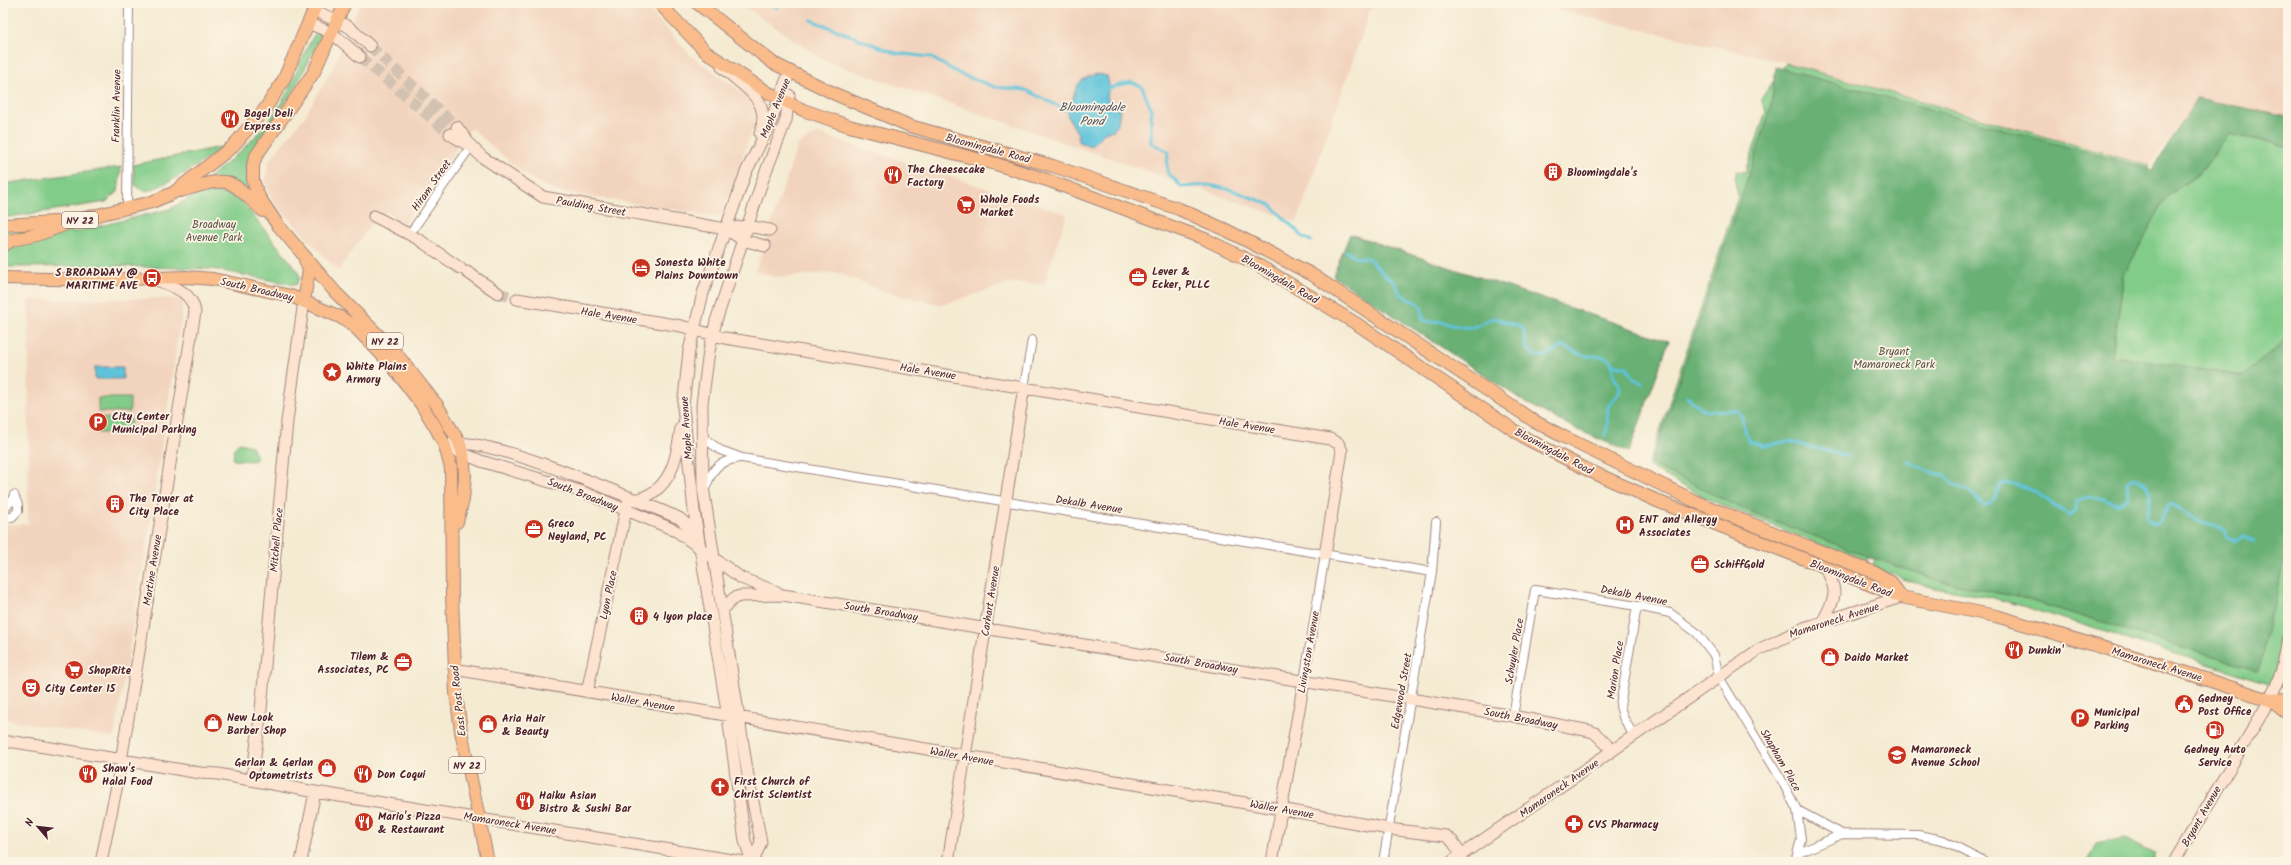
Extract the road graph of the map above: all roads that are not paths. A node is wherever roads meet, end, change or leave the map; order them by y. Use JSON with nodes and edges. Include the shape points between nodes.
{"nodes":[{"id":1,"x":129,"y":3,"type":"edge"},
{"id":2,"x":345,"y":3,"type":"edge"},
{"id":3,"x":659,"y":3,"type":"edge"},
{"id":4,"x":697,"y":3,"type":"edge"},
{"id":5,"x":703,"y":3,"type":"edge"},
{"id":6,"x":315,"y":6,"type":"edge"},
{"id":7,"x":338,"y":21,"type":"junction"},
{"id":8,"x":721,"y":21,"type":"junction"},
{"id":9,"x":308,"y":23,"type":"junction"},
{"id":10,"x":332,"y":33,"type":"junction"},
{"id":11,"x":370,"y":46,"type":"tunnel mouth"},
{"id":12,"x":706,"y":52,"type":"junction"},
{"id":13,"x":360,"y":57,"type":"tunnel mouth"},
{"id":14,"x":789,"y":73,"type":"junction"},
{"id":15,"x":784,"y":101,"type":"junction"},
{"id":16,"x":453,"y":130,"type":"tunnel mouth"},
{"id":17,"x":471,"y":146,"type":"junction"},
{"id":18,"x":746,"y":172,"type":"junction"},
{"id":19,"x":173,"y":193,"type":"junction"},
{"id":20,"x":127,"y":209,"type":"junction"},
{"id":21,"x":374,"y":216,"type":"dead end"},
{"id":22,"x":72,"y":221,"type":"junction"},
{"id":23,"x":277,"y":224,"type":"junction"},
{"id":24,"x":3,"y":225,"type":"edge"},
{"id":25,"x":748,"y":226,"type":"junction"},
{"id":26,"x":726,"y":229,"type":"junction"},
{"id":27,"x":770,"y":230,"type":"dead end"},
{"id":28,"x":409,"y":235,"type":"junction"},
{"id":29,"x":743,"y":240,"type":"junction"},
{"id":30,"x":3,"y":246,"type":"edge"},
{"id":31,"x":765,"y":246,"type":"dead end"},
{"id":32,"x":298,"y":250,"type":"junction"},
{"id":33,"x":3,"y":278,"type":"edge"},
{"id":34,"x":152,"y":278,"type":"junction"},
{"id":35,"x":498,"y":293,"type":"tunnel mouth"},
{"id":36,"x":518,"y":300,"type":"tunnel mouth"},
{"id":37,"x":304,"y":301,"type":"junction"},
{"id":38,"x":694,"y":330,"type":"junction"},
{"id":39,"x":713,"y":335,"type":"junction"},
{"id":40,"x":1032,"y":340,"type":"dead end"},
{"id":41,"x":1024,"y":387,"type":"junction"},
{"id":42,"x":682,"y":407,"type":"junction"},
{"id":43,"x":701,"y":436,"type":"junction"},
{"id":44,"x":1338,"y":443,"type":"joint"},
{"id":45,"x":445,"y":446,"type":"junction"},
{"id":46,"x":461,"y":448,"type":"junction"},
{"id":47,"x":742,"y":458,"type":"junction"},
{"id":48,"x":704,"y":492,"type":"junction"},
{"id":49,"x":631,"y":499,"type":"junction"},
{"id":50,"x":1007,"y":502,"type":"junction"},
{"id":51,"x":3,"y":508,"type":"edge"},
{"id":52,"x":626,"y":510,"type":"junction"},
{"id":53,"x":3,"y":518,"type":"edge"},
{"id":54,"x":1436,"y":522,"type":"dead end"},
{"id":55,"x":697,"y":532,"type":"junction"},
{"id":56,"x":453,"y":537,"type":"junction"},
{"id":57,"x":700,"y":548,"type":"junction"},
{"id":58,"x":1325,"y":555,"type":"junction"},
{"id":59,"x":714,"y":558,"type":"junction"},
{"id":60,"x":1826,"y":569,"type":"junction"},
{"id":61,"x":1432,"y":572,"type":"junction"},
{"id":62,"x":1536,"y":590,"type":"joint"},
{"id":63,"x":783,"y":594,"type":"junction"},
{"id":64,"x":1901,"y":597,"type":"junction"},
{"id":65,"x":1637,"y":606,"type":"junction"},
{"id":66,"x":722,"y":610,"type":"junction"},
{"id":67,"x":1823,"y":621,"type":"junction"},
{"id":68,"x":986,"y":627,"type":"junction"},
{"id":69,"x":2288,"y":640,"type":"edge"},
{"id":70,"x":454,"y":669,"type":"junction"},
{"id":71,"x":1719,"y":677,"type":"junction"},
{"id":72,"x":1304,"y":681,"type":"junction"},
{"id":73,"x":587,"y":692,"type":"junction"},
{"id":74,"x":1410,"y":698,"type":"junction"},
{"id":75,"x":2288,"y":699,"type":"edge"},
{"id":76,"x":2270,"y":700,"type":"junction"},
{"id":77,"x":2288,"y":714,"type":"edge"},
{"id":78,"x":1514,"y":716,"type":"junction"},
{"id":79,"x":728,"y":717,"type":"junction"},
{"id":80,"x":741,"y":719,"type":"junction"},
{"id":81,"x":1634,"y":736,"type":"junction"},
{"id":82,"x":3,"y":738,"type":"edge"},
{"id":83,"x":3,"y":742,"type":"edge"},
{"id":84,"x":15,"y":742,"type":"junction"},
{"id":85,"x":1612,"y":750,"type":"junction"},
{"id":86,"x":966,"y":757,"type":"junction"},
{"id":87,"x":121,"y":760,"type":"junction"},
{"id":88,"x":252,"y":779,"type":"junction"},
{"id":89,"x":315,"y":792,"type":"junction"},
{"id":90,"x":1281,"y":809,"type":"junction"},
{"id":91,"x":1797,"y":810,"type":"junction"},
{"id":92,"x":478,"y":818,"type":"junction"},
{"id":93,"x":1389,"y":829,"type":"junction"},
{"id":94,"x":1842,"y":834,"type":"junction"},
{"id":95,"x":1799,"y":853,"type":"junction"},
{"id":96,"x":1462,"y":855,"type":"junction"},
{"id":97,"x":102,"y":862,"type":"edge"},
{"id":98,"x":301,"y":862,"type":"edge"},
{"id":99,"x":488,"y":862,"type":"edge"},
{"id":100,"x":744,"y":862,"type":"edge"},
{"id":101,"x":753,"y":862,"type":"edge"},
{"id":102,"x":948,"y":862,"type":"edge"},
{"id":103,"x":1272,"y":862,"type":"edge"},
{"id":104,"x":1383,"y":862,"type":"edge"},
{"id":105,"x":1452,"y":862,"type":"edge"},
{"id":106,"x":1795,"y":862,"type":"edge"},
{"id":107,"x":1986,"y":862,"type":"edge"},
{"id":108,"x":2174,"y":862,"type":"edge"}],
"edges":[{"from":1,"to":20,"type":"street","name":"Franklin Avenue"},
{"from":2,"to":7,"type":"main road"},
{"from":3,"to":12,"type":"main road","name":"Bloomingdale Road"},
{"from":4,"to":8,"type":"main road","name":"Bloomingdale Road"},
{"from":5,"to":8,"type":"main road"},
{"from":6,"to":7,"type":"main road"},
{"from":6,"to":9,"type":"main road"},
{"from":7,"to":10,"type":"main road"},
{"from":7,"to":11,"type":"main road","via":[[349,27]]},
{"from":8,"to":14,"type":"main road","name":"Bloomingdale Road","via":[[744,42]]},
{"from":9,"to":10,"type":"main road"},
{"from":9,"to":19,"type":"main road","via":[[283,81],[256,121],[220,158]]},
{"from":10,"to":13,"type":"main road"},
{"from":10,"to":23,"type":"main road","via":[[314,72],[265,141],[253,165],[256,189]]},
{"from":12,"to":15,"type":"main road","name":"Bloomingdale Road"},
{"from":12,"to":18,"type":"main road","via":[[754,94],[762,106],[761,129]]},
{"from":14,"to":15,"type":"main road","name":"Maple Avenue"},
{"from":14,"to":64,"type":"main road","name":"Bloomingdale Road","via":[[910,126],[1053,166],[1179,209],[1222,228],[1307,272],[1548,429],[1701,504],[1878,574],[1891,582]]},
{"from":15,"to":18,"type":"main road","name":"Maple Avenue"},
{"from":15,"to":25,"type":"main road","name":"Maple Avenue","via":[[786,120]]},
{"from":15,"to":60,"type":"main road","name":"Bloomingdale Road","via":[[849,126],[975,158],[1047,180],[1205,239],[1258,265],[1350,320],[1527,439],[1562,458],[1662,504]]},
{"from":16,"to":17,"type":"main road","name":"Paulding Street"},
{"from":17,"to":26,"type":"main road","name":"Paulding Street","via":[[505,173],[537,195],[548,199]]},
{"from":17,"to":28,"type":"street","name":"Hiram Street"},
{"from":18,"to":26,"type":"main road","name":"Maple Avenue"},
{"from":19,"to":20,"type":"main road","number":"NY 22"},
{"from":19,"to":23,"type":"main road","number":"NY 22","via":[[212,181],[230,182],[241,189]]},
{"from":20,"to":22,"type":"main road","number":"NY 22"},
{"from":21,"to":28,"type":"main road"},
{"from":22,"to":24,"type":"main road","number":"NY 22"},
{"from":22,"to":30,"type":"main road","via":[[37,235],[12,240]]},
{"from":23,"to":32,"type":"main road","number":"NY 22"},
{"from":25,"to":26,"type":"main road","name":"Paulding Street"},
{"from":25,"to":27,"type":"main road","name":"Paulding Street"},
{"from":25,"to":29,"type":"main road","name":"Maple Avenue"},
{"from":26,"to":29,"type":"main road","name":"Paulding Street"},
{"from":26,"to":38,"type":"main road","name":"Maple Avenue","via":[[703,293]]},
{"from":28,"to":35,"type":"main road"},
{"from":29,"to":31,"type":"main road","name":"Paulding Street"},
{"from":29,"to":39,"type":"main road","name":"Maple Avenue"},
{"from":32,"to":37,"type":"main road","via":[[309,270]]},
{"from":32,"to":46,"type":"main road","number":"NY 22","via":[[348,306],[395,352],[437,405]]},
{"from":33,"to":34,"type":"main road","name":"South Broadway","number":"NY 22"},
{"from":34,"to":37,"type":"main road","name":"South Broadway","number":"NY 22","via":[[213,279]]},
{"from":34,"to":87,"type":"main road","name":"Martine Avenue","via":[[187,294],[194,304],[195,312]]},
{"from":36,"to":38,"type":"main road","name":"Hale Avenue"},
{"from":37,"to":45,"type":"main road","name":"South Broadway","number":"NY 22","via":[[340,317],[379,350],[422,404]]},
{"from":37,"to":88,"type":"main road","name":"Mitchell Place","via":[[288,422],[261,710]]},
{"from":38,"to":39,"type":"main road","name":"Hale Avenue"},
{"from":38,"to":42,"type":"main road","name":"Maple Avenue","via":[[685,374]]},
{"from":39,"to":41,"type":"main road","name":"Hale Avenue"},
{"from":39,"to":43,"type":"main road","name":"Maple Avenue","via":[[704,391]]},
{"from":40,"to":41,"type":"street","name":"Carhart Avenue"},
{"from":41,"to":44,"type":"main road","name":"Hale Avenue","via":[[1330,438]]},
{"from":41,"to":50,"type":"main road","name":"Carhart Avenue"},
{"from":42,"to":49,"type":"main road","via":[[676,456],[665,482],[651,496]]},
{"from":42,"to":55,"type":"main road","name":"Maple Avenue"},
{"from":43,"to":47,"type":"street","name":"Dekalb Avenue","via":[[720,450]]},
{"from":43,"to":48,"type":"main road","name":"Maple Avenue"},
{"from":44,"to":58,"type":"main road","name":"Livingston Avenue","via":[[1342,451]]},
{"from":45,"to":46,"type":"main road","name":"South Broadway"},
{"from":45,"to":56,"type":"main road","name":"East Post Road","number":"NY 22","via":[[451,468]]},
{"from":46,"to":49,"type":"main road","name":"South Broadway","via":[[487,447],[532,461]]},
{"from":46,"to":52,"type":"main road","name":"South Broadway","via":[[519,474],[583,492]]},
{"from":46,"to":56,"type":"main road","name":"East Post Road","number":"NY 22","via":[[465,475],[463,500]]},
{"from":47,"to":48,"type":"street","name":"Dekalb Avenue","via":[[729,460],[718,466],[711,474]]},
{"from":47,"to":50,"type":"street","name":"Dekalb Avenue"},
{"from":48,"to":59,"type":"main road","name":"Maple Avenue"},
{"from":49,"to":52,"type":"main road","name":"Lyon Place"},
{"from":49,"to":55,"type":"main road","name":"South Broadway","via":[[679,518]]},
{"from":50,"to":58,"type":"street","name":"Dekalb Avenue"},
{"from":50,"to":68,"type":"main road","name":"Carhart Avenue"},
{"from":51,"to":53,"type":"street","via":[[11,502],[14,495],[18,511],[12,517]]},
{"from":52,"to":57,"type":"main road","name":"South Broadway","via":[[678,532]]},
{"from":52,"to":73,"type":"main road","name":"Lyon Place"},
{"from":54,"to":61,"type":"street","name":"Edgewood Street"},
{"from":55,"to":57,"type":"main road","name":"Maple Avenue"},
{"from":55,"to":59,"type":"main road","name":"South Broadway"},
{"from":56,"to":70,"type":"main road","name":"East Post Road","number":"NY 22"},
{"from":57,"to":59,"type":"main road","name":"South Broadway"},
{"from":57,"to":79,"type":"main road","name":"Maple Avenue"},
{"from":58,"to":61,"type":"street","name":"Dekalb Avenue"},
{"from":58,"to":72,"type":"street","name":"Livingston Avenue"},
{"from":59,"to":63,"type":"main road","name":"South Broadway","via":[[741,578]]},
{"from":59,"to":66,"type":"main road","name":"Maple Avenue"},
{"from":60,"to":64,"type":"main road","name":"Bloomingdale Road"},
{"from":60,"to":67,"type":"main road","via":[[1835,592]]},
{"from":61,"to":74,"type":"street","name":"Edgewood Street"},
{"from":62,"to":65,"type":"street","name":"Dekalb Avenue"},
{"from":62,"to":78,"type":"street","name":"Schuyler Place"},
{"from":63,"to":66,"type":"main road","name":"South Broadway","via":[[740,596],[734,598]]},
{"from":63,"to":68,"type":"main road","name":"South Broadway"},
{"from":64,"to":67,"type":"main road","name":"Mamaroneck Avenue"},
{"from":64,"to":76,"type":"main road","name":"Mamaroneck Avenue","via":[[1996,616]]},
{"from":65,"to":71,"type":"street","name":"Dekalb Avenue","via":[[1670,613],[1688,626],[1714,655]]},
{"from":65,"to":81,"type":"street","name":"Marion Place","via":[[1620,706]]},
{"from":66,"to":80,"type":"main road","name":"Maple Avenue"},
{"from":67,"to":71,"type":"main road","name":"Mamaroneck Avenue","via":[[1771,643]]},
{"from":68,"to":72,"type":"main road","name":"South Broadway"},
{"from":68,"to":86,"type":"main road","name":"Carhart Avenue"},
{"from":69,"to":76,"type":"main road","name":"Bryant Avenue","via":[[2282,670]]},
{"from":70,"to":73,"type":"main road","name":"Waller Avenue"},
{"from":70,"to":92,"type":"main road","name":"East Post Road","number":"NY 22","via":[[461,731]]},
{"from":71,"to":81,"type":"main road","name":"Mamaroneck Avenue"},
{"from":71,"to":91,"type":"street","name":"Shapham Place"},
{"from":72,"to":74,"type":"main road","name":"South Broadway"},
{"from":72,"to":90,"type":"main road","name":"Livingston Avenue"},
{"from":73,"to":79,"type":"main road","name":"Waller Avenue"},
{"from":74,"to":78,"type":"main road","name":"South Broadway"},
{"from":74,"to":93,"type":"street","name":"Edgewood Street"},
{"from":75,"to":76,"type":"main road","name":"Mamaroneck Avenue"},
{"from":76,"to":77,"type":"main road","name":"Mamaroneck Avenue"},
{"from":76,"to":108,"type":"main road","name":"Bryant Avenue"},
{"from":78,"to":85,"type":"main road","name":"South Broadway","via":[[1590,731]]},
{"from":79,"to":80,"type":"main road","name":"Waller Avenue"},
{"from":79,"to":101,"type":"main road","name":"Maple Avenue","via":[[745,841]]},
{"from":80,"to":86,"type":"main road","name":"Waller Avenue"},
{"from":80,"to":101,"type":"main road","name":"Maple Avenue","via":[[748,776],[761,842]]},
{"from":81,"to":85,"type":"main road","name":"Mamaroneck Avenue"},
{"from":82,"to":84,"type":"main road","name":"Mamaroneck Avenue"},
{"from":83,"to":84,"type":"main road","name":"Mamaroneck Avenue"},
{"from":84,"to":87,"type":"main road","name":"Mamaroneck Avenue"},
{"from":85,"to":96,"type":"main road","name":"Mamaroneck Avenue"},
{"from":86,"to":90,"type":"main road","name":"Waller Avenue"},
{"from":86,"to":102,"type":"main road","name":"Carhart Avenue"},
{"from":87,"to":88,"type":"main road","name":"Mamaroneck Avenue"},
{"from":87,"to":97,"type":"main road","name":"Martine Avenue"},
{"from":88,"to":89,"type":"main road","name":"Mamaroneck Avenue"},
{"from":89,"to":92,"type":"main road","name":"Mamaroneck Avenue"},
{"from":89,"to":98,"type":"main road"},
{"from":90,"to":93,"type":"main road","name":"Waller Avenue"},
{"from":90,"to":103,"type":"main road","name":"Livingston Avenue"},
{"from":91,"to":94,"type":"street"},
{"from":91,"to":95,"type":"street","name":"Shapham Place","via":[[1801,839]]},
{"from":92,"to":99,"type":"main road","name":"East Post Road","number":"NY 22"},
{"from":92,"to":100,"type":"main road","name":"Mamaroneck Avenue"},
{"from":93,"to":96,"type":"main road","name":"Waller Avenue","via":[[1446,836]]},
{"from":93,"to":104,"type":"street","name":"Edgewood Street"},
{"from":94,"to":95,"type":"street"},
{"from":94,"to":107,"type":"street","via":[[1929,837],[1958,847]]},
{"from":95,"to":106,"type":"street","name":"Shapham Place"},
{"from":96,"to":105,"type":"main road","name":"Mamaroneck Avenue"}]}
